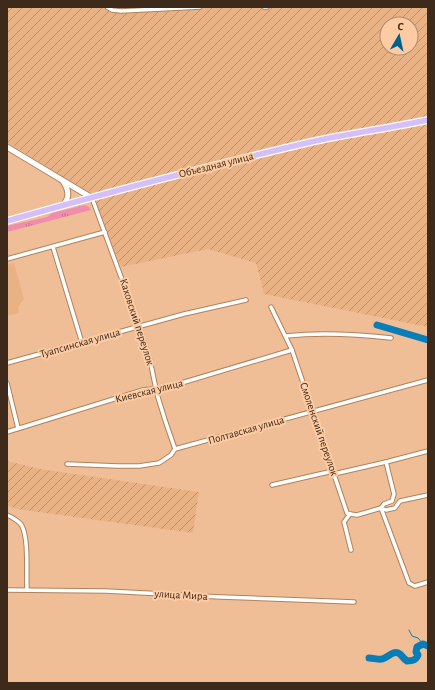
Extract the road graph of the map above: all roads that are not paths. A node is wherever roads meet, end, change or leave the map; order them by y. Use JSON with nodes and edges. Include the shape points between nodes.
{"nodes":[{"id":1,"x":107,"y":7,"type":"edge"},
{"id":2,"x":200,"y":7,"type":"edge"},
{"id":3,"x":428,"y":120,"type":"edge"},
{"id":4,"x":7,"y":146,"type":"edge"},
{"id":5,"x":63,"y":181,"type":"junction"},
{"id":6,"x":92,"y":198,"type":"junction"},
{"id":7,"x":64,"y":204,"type":"junction"},
{"id":8,"x":7,"y":221,"type":"edge"},
{"id":9,"x":105,"y":232,"type":"junction"},
{"id":10,"x":53,"y":247,"type":"junction"},
{"id":11,"x":7,"y":259,"type":"edge"},
{"id":12,"x":246,"y":300,"type":"dead end"},
{"id":13,"x":272,"y":307,"type":"dead end"},
{"id":14,"x":139,"y":326,"type":"junction"},
{"id":15,"x":286,"y":336,"type":"junction"},
{"id":16,"x":391,"y":338,"type":"dead end"},
{"id":17,"x":82,"y":343,"type":"junction"},
{"id":18,"x":292,"y":350,"type":"junction"},
{"id":19,"x":7,"y":363,"type":"edge"},
{"id":20,"x":428,"y":380,"type":"edge"},
{"id":21,"x":7,"y":383,"type":"edge"},
{"id":22,"x":156,"y":389,"type":"junction"},
{"id":23,"x":312,"y":411,"type":"junction"},
{"id":24,"x":18,"y":428,"type":"junction"},
{"id":25,"x":7,"y":432,"type":"edge"},
{"id":26,"x":175,"y":449,"type":"junction"},
{"id":27,"x":428,"y":451,"type":"edge"},
{"id":28,"x":386,"y":462,"type":"junction"},
{"id":29,"x":67,"y":464,"type":"dead end"},
{"id":30,"x":334,"y":472,"type":"junction"},
{"id":31,"x":272,"y":485,"type":"dead end"},
{"id":32,"x":428,"y":495,"type":"edge"},
{"id":33,"x":396,"y":502,"type":"junction"},
{"id":34,"x":381,"y":508,"type":"junction"},
{"id":35,"x":350,"y":514,"type":"junction"},
{"id":36,"x":7,"y":515,"type":"edge"},
{"id":37,"x":351,"y":550,"type":"dead end"},
{"id":38,"x":428,"y":582,"type":"edge"},
{"id":39,"x":7,"y":590,"type":"edge"},
{"id":40,"x":26,"y":590,"type":"junction"},
{"id":41,"x":354,"y":602,"type":"dead end"}],
"edges":[{"from":1,"to":2,"type":"street","via":[[121,11]]},
{"from":3,"to":6,"type":"main road","name":"Объездная улица","via":[[316,141]]},
{"from":4,"to":5,"type":"main road"},
{"from":5,"to":6,"type":"main road"},
{"from":5,"to":7,"type":"main road","via":[[68,194]]},
{"from":6,"to":7,"type":"main road","name":"Объездная улица"},
{"from":6,"to":9,"type":"street","name":"Каховский переулок"},
{"from":7,"to":8,"type":"main road","name":"Объездная улица"},
{"from":9,"to":10,"type":"street"},
{"from":9,"to":14,"type":"street","name":"Каховский переулок"},
{"from":10,"to":11,"type":"street"},
{"from":10,"to":17,"type":"street"},
{"from":12,"to":14,"type":"street","name":"Туапсинская улица"},
{"from":13,"to":15,"type":"street","name":"Смоленский переулок"},
{"from":14,"to":17,"type":"street","name":"Туапсинская улица"},
{"from":14,"to":22,"type":"street","name":"Каховский переулок"},
{"from":15,"to":16,"type":"street","via":[[324,334]]},
{"from":15,"to":18,"type":"street","name":"Смоленский переулок"},
{"from":17,"to":19,"type":"street","name":"Туапсинская улица"},
{"from":18,"to":22,"type":"street","name":"Киевская улица","via":[[168,388]]},
{"from":18,"to":23,"type":"street","name":"Смоленский переулок"},
{"from":20,"to":23,"type":"street","name":"Полтавская улица"},
{"from":21,"to":24,"type":"street"},
{"from":22,"to":24,"type":"street","name":"Киевская улица","via":[[143,390]]},
{"from":22,"to":26,"type":"street","name":"Каховский переулок"},
{"from":23,"to":26,"type":"street","name":"Полтавская улица"},
{"from":23,"to":30,"type":"street","name":"Смоленский переулок"},
{"from":24,"to":25,"type":"street","name":"Киевская улица"},
{"from":26,"to":29,"type":"street","name":"Полтавская улица","via":[[172,455],[159,463],[118,466]]},
{"from":27,"to":28,"type":"street"},
{"from":28,"to":30,"type":"street"},
{"from":28,"to":33,"type":"street"},
{"from":30,"to":31,"type":"street"},
{"from":30,"to":35,"type":"street","name":"Смоленский переулок","via":[[347,513]]},
{"from":32,"to":33,"type":"street"},
{"from":33,"to":34,"type":"street","via":[[384,504]]},
{"from":33,"to":34,"type":"street","via":[[395,508]]},
{"from":34,"to":35,"type":"street","via":[[357,515]]},
{"from":34,"to":38,"type":"street","via":[[409,583],[415,586]]},
{"from":35,"to":37,"type":"street","via":[[344,522]]},
{"from":36,"to":40,"type":"street","via":[[22,525],[26,540]]},
{"from":39,"to":40,"type":"street","name":"улица Мира"},
{"from":40,"to":41,"type":"street","name":"улица Мира"}]}
